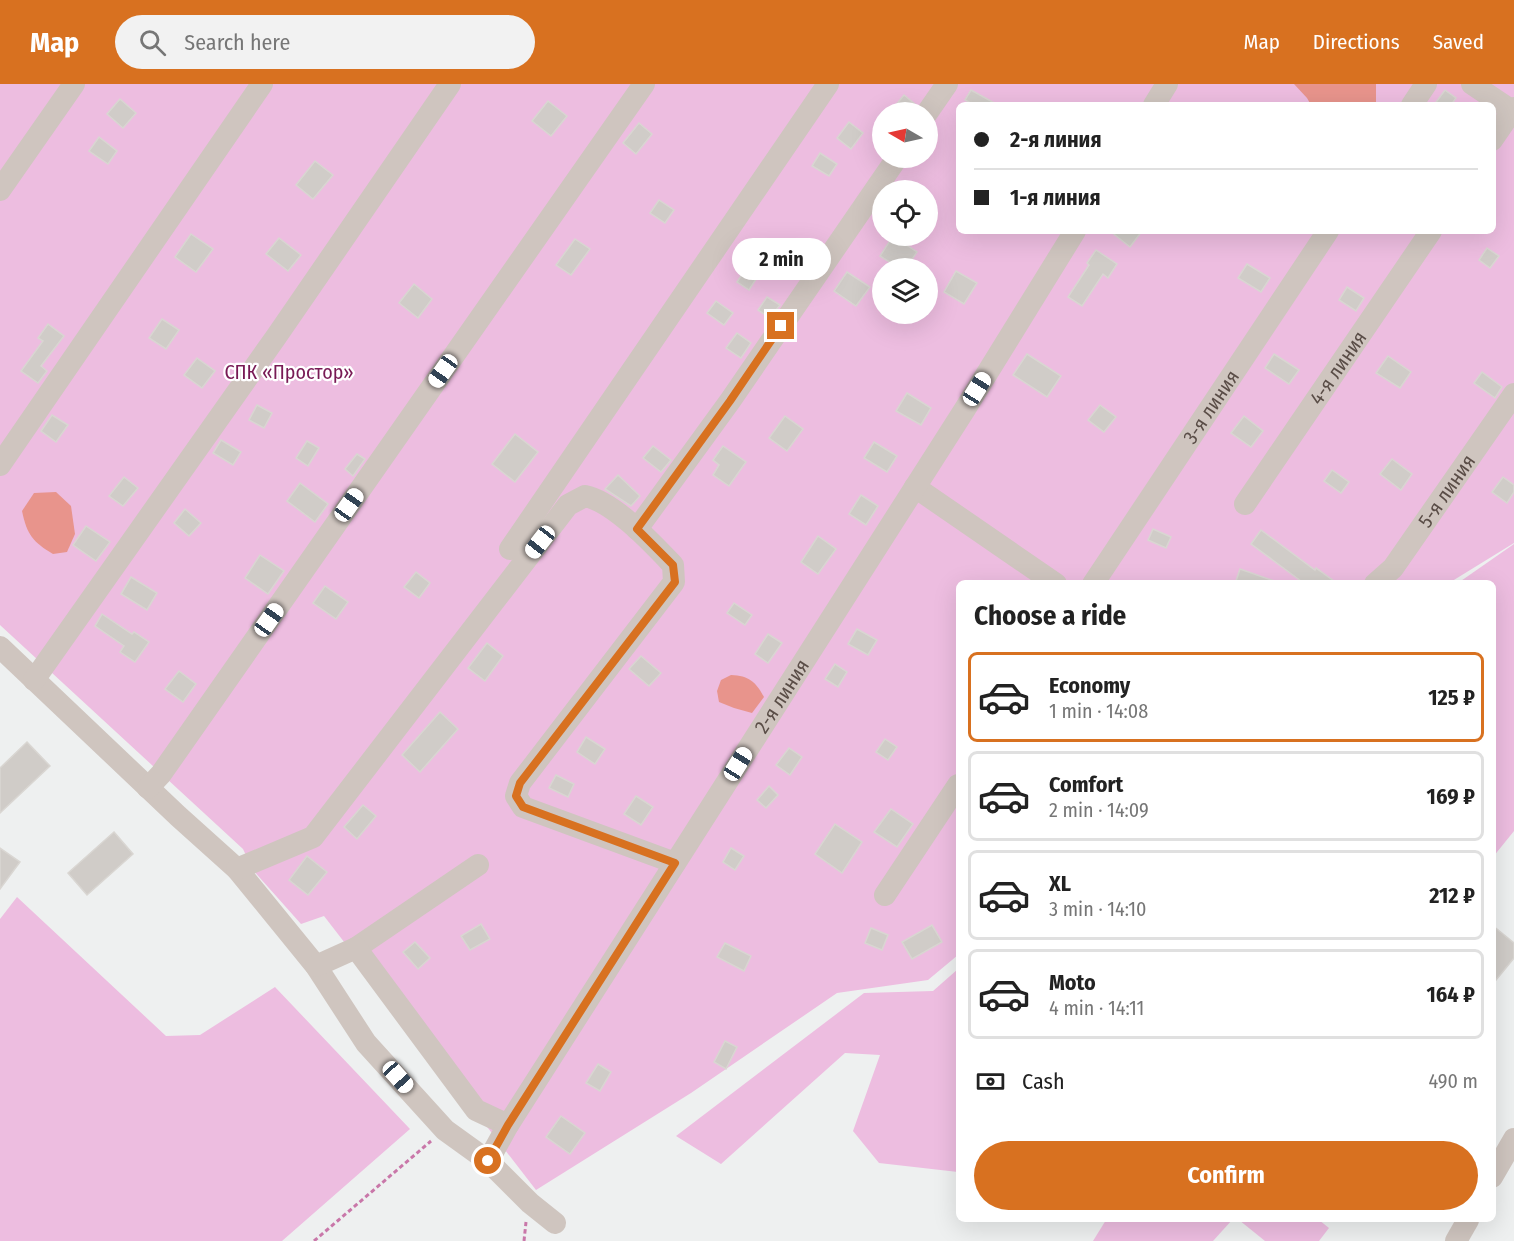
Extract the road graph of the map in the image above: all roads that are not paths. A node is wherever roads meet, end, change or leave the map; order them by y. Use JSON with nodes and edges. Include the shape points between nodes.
{"nodes":[{"id":1,"x":74,"y":84,"type":"edge"},
{"id":2,"x":262,"y":84,"type":"edge"},
{"id":3,"x":450,"y":84,"type":"edge"},
{"id":4,"x":644,"y":84,"type":"edge"},
{"id":5,"x":828,"y":84,"type":"edge"},
{"id":6,"x":947,"y":84,"type":"edge"},
{"id":7,"x":1167,"y":84,"type":"edge"},
{"id":8,"x":1426,"y":84,"type":"edge"},
{"id":9,"x":1472,"y":84,"type":"edge"},
{"id":10,"x":935,"y":102,"type":"edge"},
{"id":11,"x":1156,"y":102,"type":"edge"},
{"id":12,"x":1414,"y":102,"type":"edge"},
{"id":13,"x":1513,"y":110,"type":"edge"},
{"id":14,"x":1496,"y":134,"type":"edge"},
{"id":15,"x":890,"y":168,"type":"edge"},
{"id":16,"x":0,"y":190,"type":"edge"},
{"id":17,"x":1073,"y":234,"type":"edge"},
{"id":18,"x":1326,"y":234,"type":"edge"},
{"id":19,"x":1429,"y":234,"type":"edge"},
{"id":20,"x":1514,"y":394,"type":"edge"},
{"id":21,"x":0,"y":465,"type":"edge"},
{"id":22,"x":915,"y":487,"type":"junction"},
{"id":23,"x":1245,"y":504,"type":"dead end"},
{"id":24,"x":637,"y":529,"type":"junction"},
{"id":25,"x":510,"y":549,"type":"dead end"},
{"id":26,"x":1050,"y":580,"type":"edge"},
{"id":27,"x":1096,"y":580,"type":"edge"},
{"id":28,"x":1380,"y":580,"type":"edge"},
{"id":29,"x":0,"y":647,"type":"edge"},
{"id":30,"x":34,"y":680,"type":"junction"},
{"id":31,"x":148,"y":788,"type":"junction"},
{"id":32,"x":956,"y":789,"type":"edge"},
{"id":33,"x":675,"y":863,"type":"junction"},
{"id":34,"x":478,"y":865,"type":"dead end"},
{"id":35,"x":237,"y":869,"type":"junction"},
{"id":36,"x":885,"y":895,"type":"dead end"},
{"id":37,"x":356,"y":948,"type":"junction"},
{"id":38,"x":316,"y":966,"type":"junction"},
{"id":39,"x":508,"y":1125,"type":"junction"},
{"id":40,"x":1514,"y":1139,"type":"edge"},
{"id":41,"x":488,"y":1161,"type":"junction"},
{"id":42,"x":1496,"y":1170,"type":"edge"},
{"id":43,"x":1467,"y":1222,"type":"edge"},
{"id":44,"x":555,"y":1223,"type":"dead end"},
{"id":45,"x":1456,"y":1241,"type":"edge"}],
"edges":[{"from":1,"to":16,"type":"street"},
{"from":2,"to":21,"type":"street"},
{"from":3,"to":30,"type":"street"},
{"from":4,"to":31,"type":"street"},
{"from":5,"to":25,"type":"street"},
{"from":6,"to":10,"type":"street"},
{"from":7,"to":11,"type":"street"},
{"from":8,"to":12,"type":"street"},
{"from":9,"to":13,"type":"street"},
{"from":13,"to":14,"type":"street"},
{"from":15,"to":24,"type":"street"},
{"from":17,"to":22,"type":"street","name":"2-я линия"},
{"from":18,"to":27,"type":"street","name":"3-я линия"},
{"from":19,"to":23,"type":"street","name":"4-я линия"},
{"from":20,"to":28,"type":"street","name":"5-я линия","via":[[1393,568]]},
{"from":22,"to":26,"type":"street"},
{"from":22,"to":33,"type":"street","name":"2-я линия"},
{"from":24,"to":33,"type":"street","via":[[673,565],[675,582],[520,783],[516,796],[523,807]]},
{"from":24,"to":35,"type":"street","via":[[596,498],[585,496],[568,505],[313,837]]},
{"from":29,"to":30,"type":"street"},
{"from":30,"to":31,"type":"street"},
{"from":31,"to":35,"type":"street"},
{"from":32,"to":36,"type":"street"},
{"from":33,"to":39,"type":"street","name":"2-я линия"},
{"from":34,"to":37,"type":"street"},
{"from":35,"to":38,"type":"street"},
{"from":37,"to":38,"type":"street"},
{"from":37,"to":39,"type":"street","via":[[476,1110]]},
{"from":38,"to":41,"type":"street","via":[[366,1043],[445,1130]]},
{"from":39,"to":41,"type":"street","name":"2-я линия"},
{"from":40,"to":42,"type":"street"},
{"from":41,"to":44,"type":"street"},
{"from":43,"to":45,"type":"street"}]}
